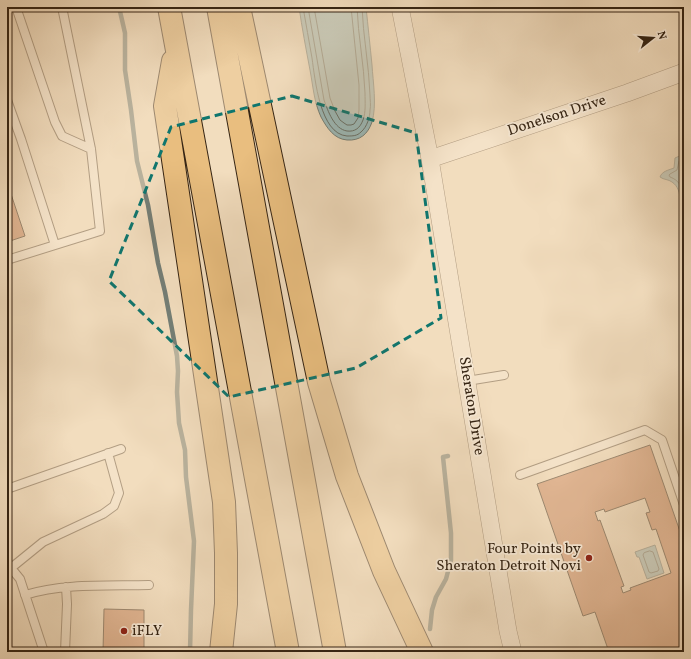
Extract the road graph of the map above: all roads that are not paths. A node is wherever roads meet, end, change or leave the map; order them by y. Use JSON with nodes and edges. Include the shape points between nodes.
{"nodes":[{"id":1,"x":16,"y":7,"type":"edge"},
{"id":2,"x":62,"y":7,"type":"edge"},
{"id":3,"x":168,"y":7,"type":"edge"},
{"id":4,"x":218,"y":7,"type":"edge"},
{"id":5,"x":240,"y":7,"type":"edge"},
{"id":6,"x":400,"y":7,"type":"edge"},
{"id":7,"x":175,"y":44,"type":"junction"},
{"id":8,"x":684,"y":72,"type":"edge"},
{"id":9,"x":7,"y":100,"type":"edge"},
{"id":10,"x":91,"y":149,"type":"junction"},
{"id":11,"x":430,"y":159,"type":"junction"},
{"id":12,"x":55,"y":245,"type":"junction"},
{"id":13,"x":7,"y":260,"type":"edge"},
{"id":14,"x":504,"y":375,"type":"dead end"},
{"id":15,"x":467,"y":381,"type":"junction"},
{"id":16,"x":121,"y":449,"type":"dead end"},
{"id":17,"x":108,"y":454,"type":"junction"},
{"id":18,"x":520,"y":475,"type":"dead end"},
{"id":19,"x":7,"y":488,"type":"edge"},
{"id":20,"x":684,"y":505,"type":"edge"},
{"id":21,"x":9,"y":567,"type":"edge"},
{"id":22,"x":149,"y":585,"type":"dead end"},
{"id":23,"x":66,"y":587,"type":"junction"},
{"id":24,"x":25,"y":595,"type":"junction"},
{"id":25,"x":44,"y":652,"type":"edge"},
{"id":26,"x":65,"y":652,"type":"edge"},
{"id":27,"x":222,"y":652,"type":"edge"},
{"id":28,"x":288,"y":652,"type":"edge"},
{"id":29,"x":335,"y":652,"type":"edge"},
{"id":30,"x":422,"y":652,"type":"edge"},
{"id":31,"x":513,"y":652,"type":"edge"}],
"edges":[{"from":1,"to":10,"type":"lane","via":[[62,136]]},
{"from":2,"to":10,"type":"lane"},
{"from":3,"to":7,"type":"highway"},
{"from":4,"to":29,"type":"highway"},
{"from":5,"to":30,"type":"highway","via":[[319,382],[347,476],[384,571]]},
{"from":6,"to":11,"type":"street","name":"Sheraton Drive"},
{"from":7,"to":27,"type":"highway","via":[[166,106],[224,502],[226,604]]},
{"from":7,"to":28,"type":"highway"},
{"from":8,"to":11,"type":"street","name":"Donelson Drive"},
{"from":9,"to":12,"type":"lane"},
{"from":10,"to":12,"type":"lane","via":[[100,232]]},
{"from":11,"to":15,"type":"street","name":"Sheraton Drive"},
{"from":12,"to":13,"type":"lane"},
{"from":14,"to":15,"type":"lane"},
{"from":15,"to":31,"type":"street","name":"Sheraton Drive"},
{"from":16,"to":17,"type":"lane"},
{"from":17,"to":19,"type":"lane"},
{"from":17,"to":21,"type":"lane","via":[[119,493],[114,506],[103,514],[43,542]]},
{"from":18,"to":20,"type":"lane","via":[[645,430],[662,440]]},
{"from":21,"to":24,"type":"lane","via":[[20,579]]},
{"from":22,"to":23,"type":"lane"},
{"from":23,"to":24,"type":"lane"},
{"from":23,"to":26,"type":"lane"},
{"from":24,"to":25,"type":"lane"}]}
